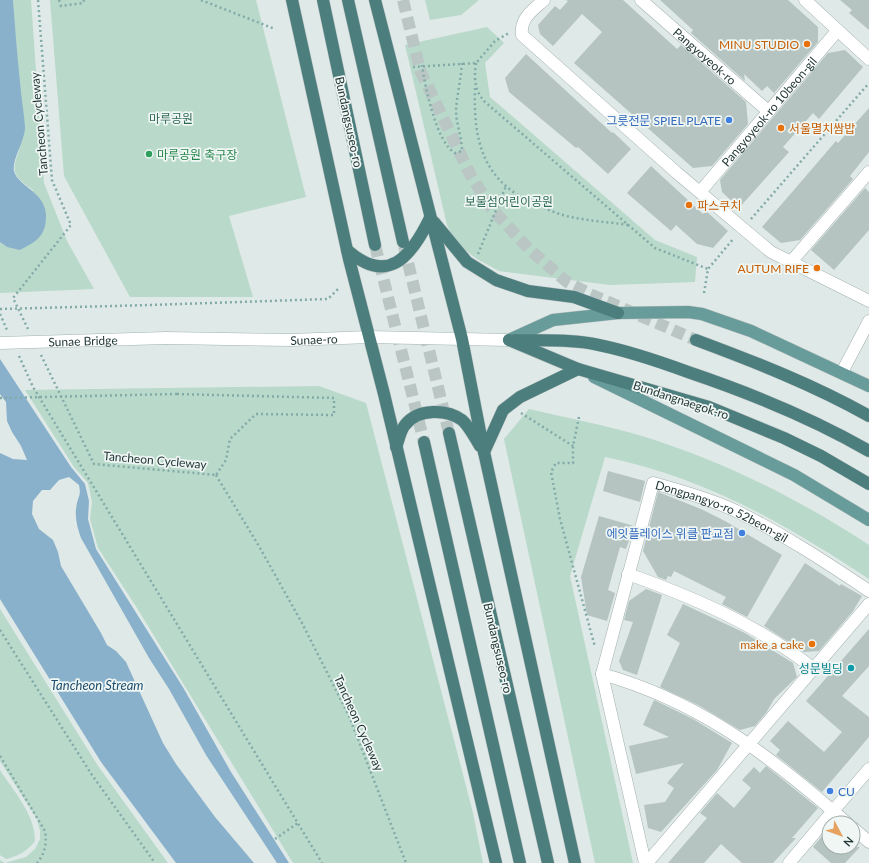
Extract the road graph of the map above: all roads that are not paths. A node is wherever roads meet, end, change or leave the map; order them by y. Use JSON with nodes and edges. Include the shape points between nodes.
{"nodes":[{"id":1,"x":292,"y":0,"type":"edge"},
{"id":2,"x":323,"y":0,"type":"edge"},
{"id":3,"x":348,"y":0,"type":"edge"},
{"id":4,"x":375,"y":0,"type":"edge"},
{"id":5,"x":544,"y":0,"type":"edge"},
{"id":6,"x":641,"y":0,"type":"edge"},
{"id":7,"x":805,"y":0,"type":"edge"},
{"id":8,"x":837,"y":31,"type":"junction"},
{"id":9,"x":869,"y":59,"type":"edge"},
{"id":10,"x":768,"y":111,"type":"junction"},
{"id":11,"x":869,"y":172,"type":"edge"},
{"id":12,"x":700,"y":192,"type":"junction"},
{"id":13,"x":430,"y":218,"type":"junction"},
{"id":14,"x":403,"y":242,"type":"tunnel mouth"},
{"id":15,"x":375,"y":244,"type":"tunnel mouth"},
{"id":16,"x":347,"y":250,"type":"junction"},
{"id":17,"x":790,"y":263,"type":"junction"},
{"id":18,"x":869,"y":301,"type":"edge"},
{"id":19,"x":618,"y":313,"type":"junction"},
{"id":20,"x":869,"y":321,"type":"edge"},
{"id":21,"x":369,"y":337,"type":"junction"},
{"id":22,"x":166,"y":338,"type":"joint"},
{"id":23,"x":5,"y":339,"type":"edge"},
{"id":24,"x":462,"y":339,"type":"junction"},
{"id":25,"x":509,"y":340,"type":"junction"},
{"id":26,"x":696,"y":340,"type":"tunnel mouth"},
{"id":27,"x":578,"y":369,"type":"junction"},
{"id":28,"x":842,"y":372,"type":"junction"},
{"id":29,"x":869,"y":386,"type":"edge"},
{"id":30,"x":869,"y":416,"type":"edge"},
{"id":31,"x":449,"y":433,"type":"tunnel mouth"},
{"id":32,"x":424,"y":442,"type":"tunnel mouth"},
{"id":33,"x":396,"y":449,"type":"junction"},
{"id":34,"x":869,"y":451,"type":"edge"},
{"id":35,"x":484,"y":452,"type":"junction"},
{"id":36,"x":869,"y":484,"type":"edge"},
{"id":37,"x":869,"y":520,"type":"edge"},
{"id":38,"x":628,"y":574,"type":"junction"},
{"id":39,"x":869,"y":591,"type":"edge"},
{"id":40,"x":869,"y":604,"type":"edge"},
{"id":41,"x":814,"y":669,"type":"junction"},
{"id":42,"x":602,"y":674,"type":"junction"},
{"id":43,"x":750,"y":744,"type":"junction"},
{"id":44,"x":869,"y":769,"type":"edge"},
{"id":45,"x":833,"y":811,"type":"junction"},
{"id":46,"x":838,"y":815,"type":"edge"},
{"id":47,"x":861,"y":835,"type":"edge"},
{"id":48,"x":869,"y":842,"type":"edge"},
{"id":49,"x":496,"y":863,"type":"edge"},
{"id":50,"x":520,"y":863,"type":"edge"},
{"id":51,"x":548,"y":863,"type":"edge"},
{"id":52,"x":575,"y":863,"type":"edge"},
{"id":53,"x":646,"y":863,"type":"edge"},
{"id":54,"x":788,"y":863,"type":"edge"}],
"edges":[{"from":1,"to":16,"type":"highway"},
{"from":2,"to":15,"type":"highway","name":"Bundangsuseo-ro"},
{"from":3,"to":14,"type":"highway","name":"Bundangsuseo-ro"},
{"from":4,"to":13,"type":"highway"},
{"from":5,"to":12,"type":"street","via":[[528,15],[521,26],[522,35]]},
{"from":6,"to":10,"type":"street","name":"Pangyoyeok-ro"},
{"from":7,"to":8,"type":"street"},
{"from":8,"to":9,"type":"street"},
{"from":8,"to":10,"type":"street","name":"Pangyoyeok-ro 10beon-gil"},
{"from":10,"to":12,"type":"street","name":"Pangyoyeok-ro 10beon-gil"},
{"from":11,"to":17,"type":"street"},
{"from":12,"to":17,"type":"street","via":[[771,252]]},
{"from":13,"to":16,"type":"highway","via":[[413,247],[392,265],[374,267],[359,260]]},
{"from":13,"to":19,"type":"highway","via":[[467,262],[496,280],[528,291],[574,297]]},
{"from":13,"to":24,"type":"highway"},
{"from":16,"to":21,"type":"highway"},
{"from":17,"to":18,"type":"street"},
{"from":19,"to":25,"type":"main road","via":[[553,320]]},
{"from":19,"to":28,"type":"main road","via":[[702,314],[751,331]]},
{"from":20,"to":28,"type":"street"},
{"from":21,"to":22,"type":"street","name":"Sunae-ro","via":[[291,340]]},
{"from":21,"to":24,"type":"street","name":"Sunae-ro"},
{"from":21,"to":33,"type":"highway"},
{"from":22,"to":23,"type":"street","name":"Sunae Bridge","bridge":true},
{"from":24,"to":25,"type":"street","name":"Bundangnaegok-ro"},
{"from":24,"to":35,"type":"highway"},
{"from":25,"to":27,"type":"highway","name":"Bundangnaegok-ro"},
{"from":25,"to":34,"type":"highway","name":"Bundangnaegok-ro","via":[[594,344],[669,365],[771,403]]},
{"from":26,"to":30,"type":"highway","via":[[775,370]]},
{"from":27,"to":35,"type":"highway","via":[[520,397],[503,410]]},
{"from":27,"to":36,"type":"highway","name":"Bundangnaegok-ro","via":[[709,407],[784,438]]},
{"from":27,"to":37,"type":"main road","via":[[794,475]]},
{"from":28,"to":29,"type":"main road"},
{"from":31,"to":51,"type":"highway","name":"Bundangsuseo-ro"},
{"from":32,"to":50,"type":"highway"},
{"from":33,"to":35,"type":"highway","via":[[406,424],[425,413],[437,412],[450,414],[463,421]]},
{"from":33,"to":49,"type":"highway"},
{"from":35,"to":52,"type":"highway"},
{"from":38,"to":39,"type":"street","name":"Dongpangyo-ro 52beon-gil","via":[[653,483],[710,500],[750,518],[820,558]]},
{"from":38,"to":41,"type":"street","via":[[722,612],[774,640]]},
{"from":38,"to":42,"type":"street","name":"Dongpangyo-ro 52beon-gil"},
{"from":40,"to":41,"type":"street","name":"Dongpangyo-ro 52beon-gil"},
{"from":41,"to":43,"type":"street","name":"Dongpangyo-ro 52beon-gil"},
{"from":42,"to":43,"type":"street","via":[[631,682],[682,705]]},
{"from":42,"to":53,"type":"street","name":"Dongpangyo-ro 52beon-gil"},
{"from":43,"to":45,"type":"street"},
{"from":43,"to":53,"type":"street","name":"Dongpangyo-ro 52beon-gil"},
{"from":44,"to":45,"type":"street"},
{"from":45,"to":46,"type":"street"},
{"from":45,"to":54,"type":"street"},
{"from":47,"to":48,"type":"street"}]}
